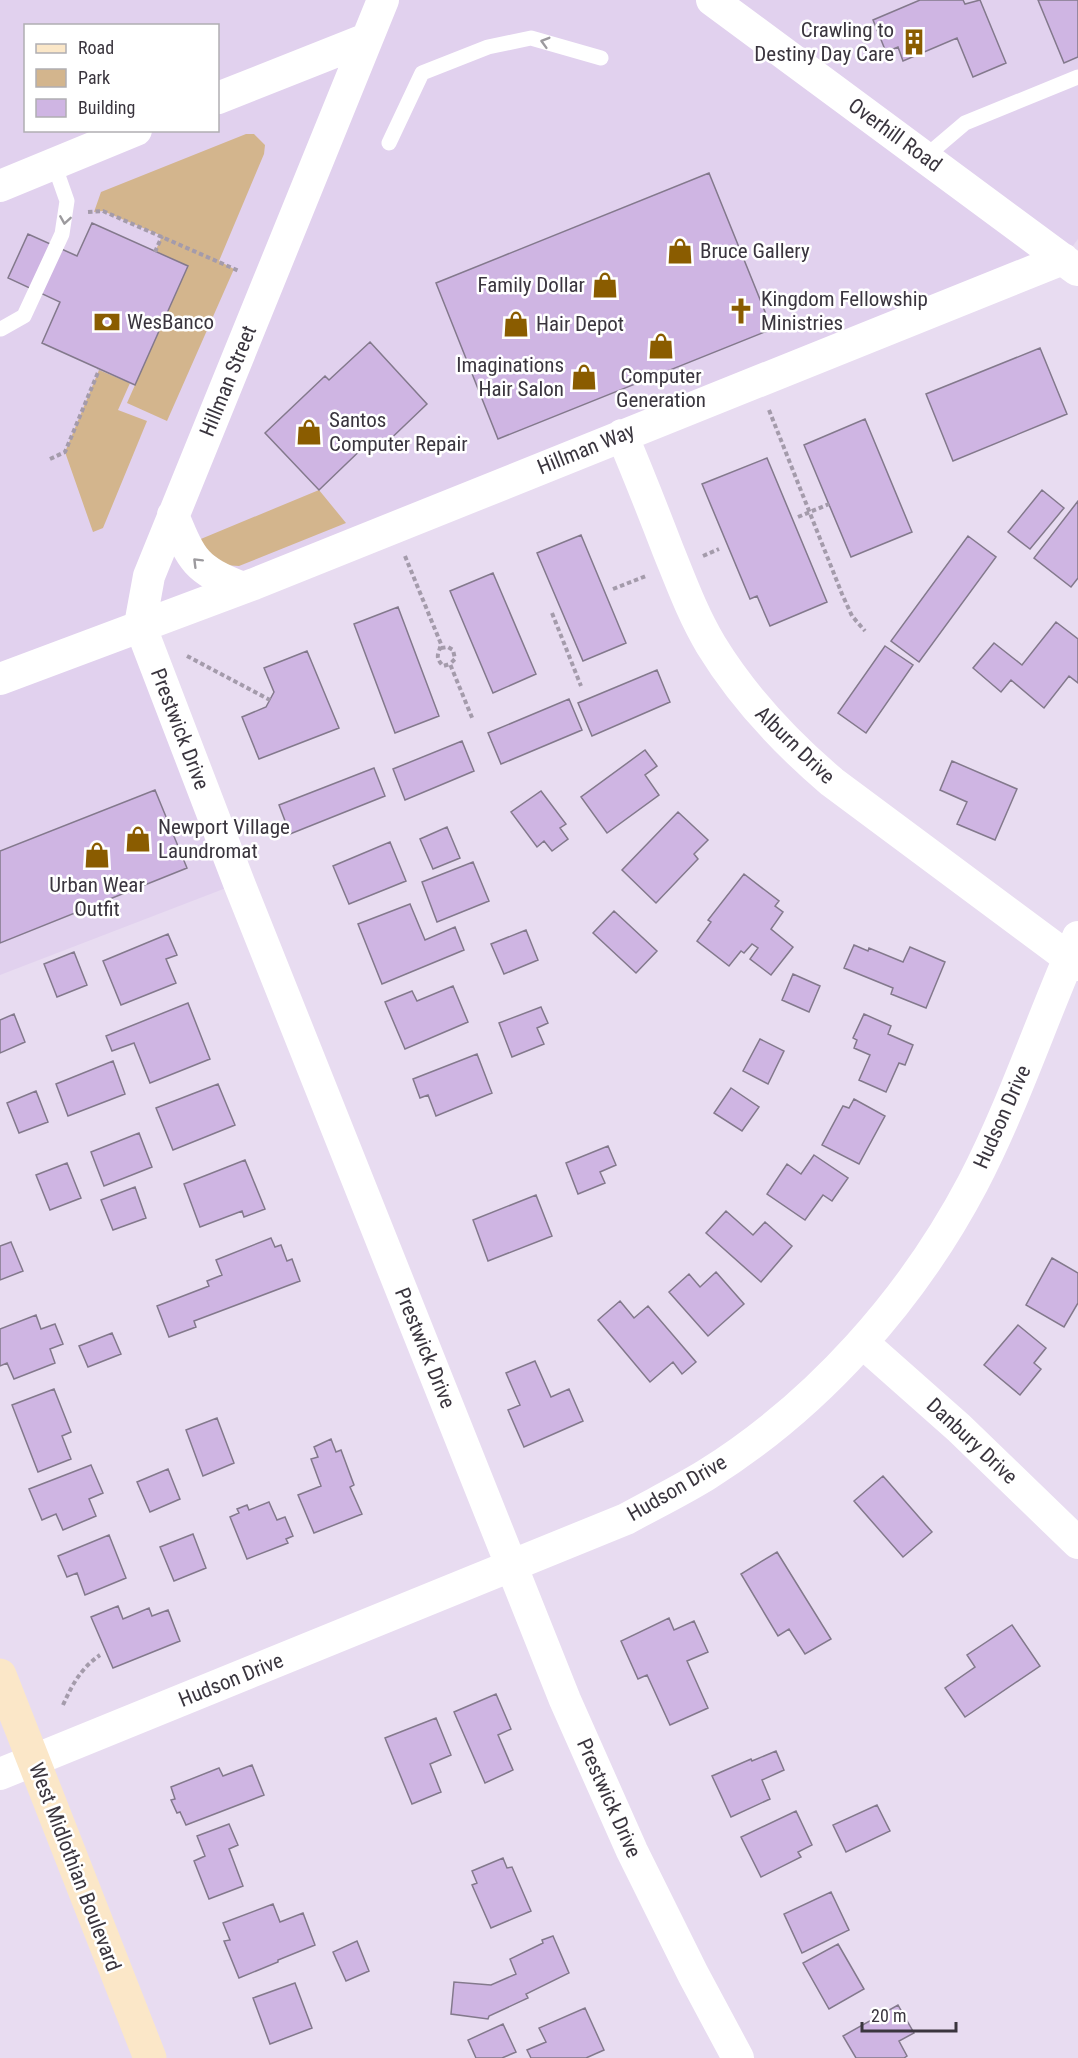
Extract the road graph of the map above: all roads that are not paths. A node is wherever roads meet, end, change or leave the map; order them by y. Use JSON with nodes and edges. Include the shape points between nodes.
{"nodes":[{"id":1,"x":383,"y":0,"type":"edge"},
{"id":2,"x":712,"y":0,"type":"edge"},
{"id":3,"x":367,"y":39,"type":"junction"},
{"id":4,"x":601,"y":58,"type":"dead end"},
{"id":5,"x":1078,"y":77,"type":"edge"},
{"id":6,"x":219,"y":98,"type":"edge"},
{"id":7,"x":131,"y":132,"type":"edge"},
{"id":8,"x":389,"y":143,"type":"dead end"},
{"id":9,"x":925,"y":157,"type":"junction"},
{"id":10,"x":54,"y":164,"type":"junction"},
{"id":11,"x":0,"y":186,"type":"edge"},
{"id":12,"x":1071,"y":264,"type":"edge"},
{"id":13,"x":1,"y":329,"type":"edge"},
{"id":14,"x":622,"y":435,"type":"junction"},
{"id":15,"x":173,"y":515,"type":"junction"},
{"id":16,"x":243,"y":588,"type":"junction"},
{"id":17,"x":140,"y":625,"type":"junction"},
{"id":18,"x":0,"y":679,"type":"edge"},
{"id":19,"x":1075,"y":953,"type":"edge"},
{"id":20,"x":863,"y":1343,"type":"junction"},
{"id":21,"x":1078,"y":1543,"type":"edge"},
{"id":22,"x":513,"y":1566,"type":"junction"},
{"id":23,"x":0,"y":1675,"type":"edge"},
{"id":24,"x":33,"y":1761,"type":"junction"},
{"id":25,"x":0,"y":1774,"type":"edge"},
{"id":26,"x":150,"y":2058,"type":"edge"},
{"id":27,"x":738,"y":2058,"type":"edge"}],
"edges":[{"from":1,"to":3,"type":"street","name":"Hillman Street"},
{"from":2,"to":9,"type":"street","name":"Overhill Road"},
{"from":3,"to":6,"type":"street"},
{"from":3,"to":15,"type":"street","name":"Hillman Street"},
{"from":4,"to":8,"type":"lane","one_way":true,"via":[[531,38],[488,47],[422,73]]},
{"from":5,"to":9,"type":"lane","via":[[965,123]]},
{"from":7,"to":10,"type":"street"},
{"from":9,"to":12,"type":"street","name":"Overhill Road"},
{"from":10,"to":11,"type":"street"},
{"from":10,"to":13,"type":"lane","one_way":true,"via":[[67,201],[58,247],[24,316]]},
{"from":12,"to":14,"type":"street","name":"Hillman Way"},
{"from":14,"to":16,"type":"street","name":"Hillman Way"},
{"from":14,"to":19,"type":"street","name":"Alburn Drive","via":[[693,610],[711,645],[761,715],[832,782]]},
{"from":16,"to":15,"type":"street","one_way":true,"via":[[202,567],[189,553]]},
{"from":15,"to":17,"type":"street","name":"Hillman Street","via":[[149,576]]},
{"from":16,"to":17,"type":"street","name":"Hillman Way"},
{"from":17,"to":18,"type":"street"},
{"from":17,"to":22,"type":"street","name":"Prestwick Drive","via":[[239,883]]},
{"from":19,"to":20,"type":"street","name":"Hudson Drive","via":[[973,1183],[918,1271]]},
{"from":20,"to":21,"type":"street","name":"Danbury Drive","via":[[959,1428]]},
{"from":20,"to":22,"type":"street","name":"Hudson Drive","via":[[798,1404],[706,1474],[626,1519]]},
{"from":22,"to":24,"type":"street","name":"Hudson Drive"},
{"from":22,"to":27,"type":"street","name":"Prestwick Drive","via":[[565,1700],[632,1851]]},
{"from":23,"to":24,"type":"main road","name":"West Midlothian Boulevard"},
{"from":24,"to":25,"type":"street","name":"Hudson Drive"},
{"from":24,"to":26,"type":"main road","name":"West Midlothian Boulevard"}]}
